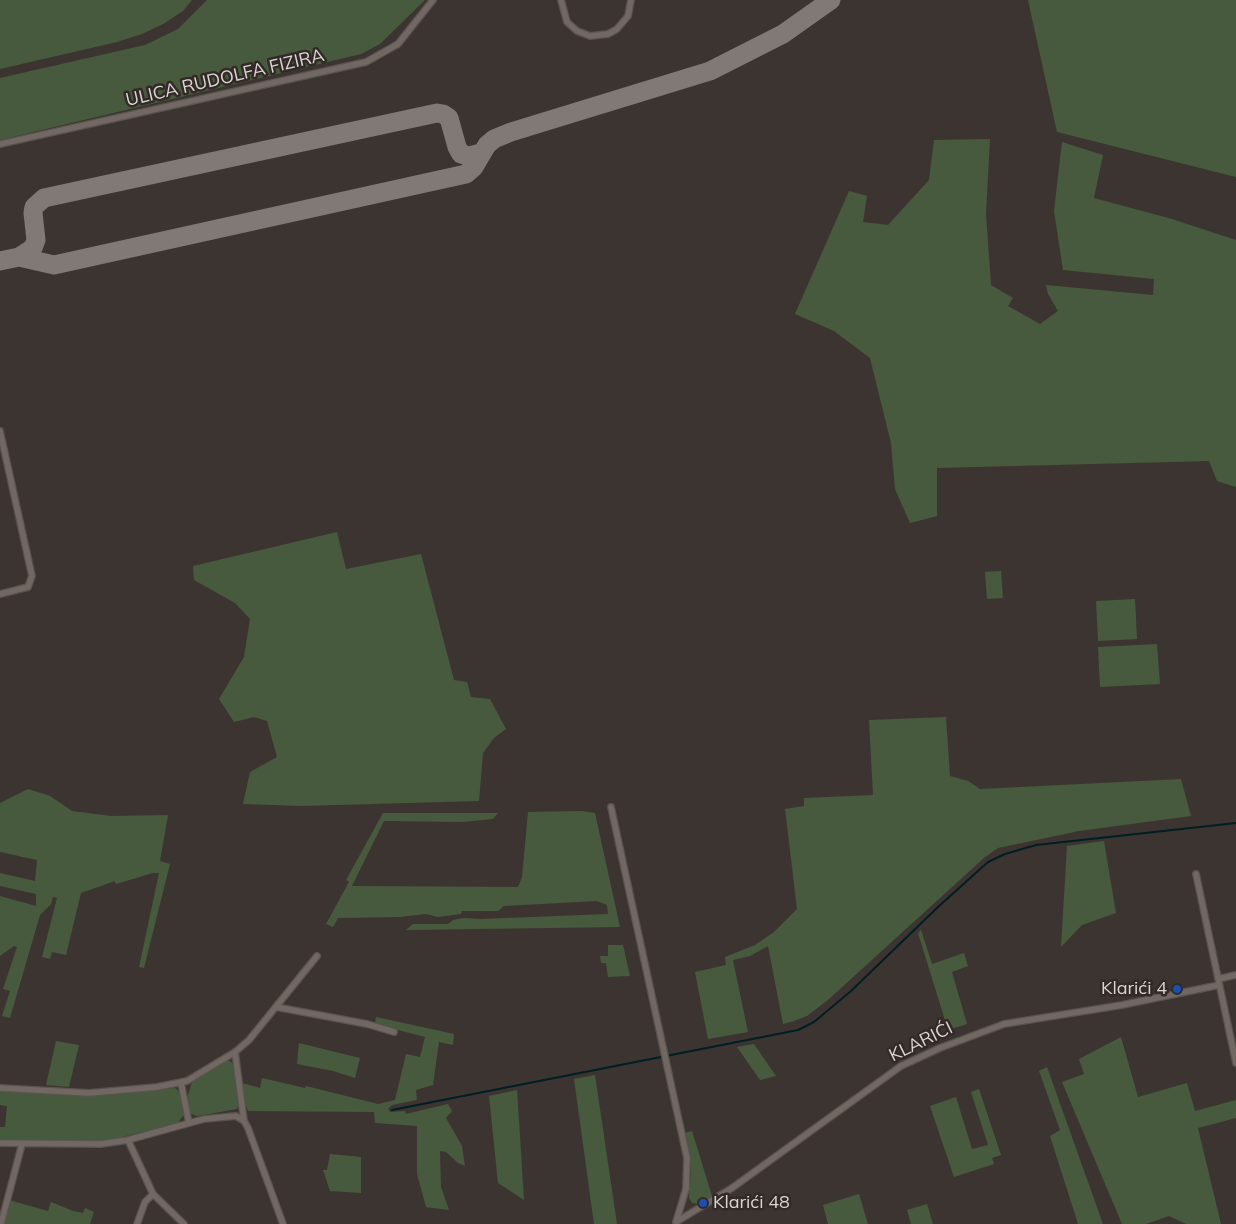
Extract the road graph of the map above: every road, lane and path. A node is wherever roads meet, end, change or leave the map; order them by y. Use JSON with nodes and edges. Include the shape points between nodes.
{"nodes":[{"id":1,"x":433,"y":0,"type":"edge"},
{"id":2,"x":631,"y":0,"type":"edge"},
{"id":3,"x":559,"y":1,"type":"edge"},
{"id":4,"x":0,"y":144,"type":"edge"},
{"id":5,"x":0,"y":431,"type":"edge"},
{"id":6,"x":0,"y":594,"type":"edge"},
{"id":7,"x":611,"y":807,"type":"dead end"},
{"id":8,"x":1196,"y":874,"type":"dead end"},
{"id":9,"x":317,"y":956,"type":"dead end"},
{"id":10,"x":1236,"y":975,"type":"edge"},
{"id":11,"x":1219,"y":982,"type":"junction"},
{"id":12,"x":276,"y":1007,"type":"junction"},
{"id":13,"x":394,"y":1032,"type":"dead end"},
{"id":14,"x":235,"y":1052,"type":"junction"},
{"id":15,"x":1236,"y":1059,"type":"edge"},
{"id":16,"x":181,"y":1083,"type":"junction"},
{"id":17,"x":0,"y":1088,"type":"edge"},
{"id":18,"x":244,"y":1121,"type":"junction"},
{"id":19,"x":189,"y":1123,"type":"junction"},
{"id":20,"x":128,"y":1140,"type":"junction"},
{"id":21,"x":0,"y":1143,"type":"edge"},
{"id":22,"x":22,"y":1144,"type":"junction"},
{"id":23,"x":153,"y":1194,"type":"junction"},
{"id":24,"x":675,"y":1223,"type":"edge"},
{"id":25,"x":0,"y":1224,"type":"edge"},
{"id":26,"x":137,"y":1224,"type":"edge"},
{"id":27,"x":184,"y":1224,"type":"edge"},
{"id":28,"x":283,"y":1224,"type":"edge"}],
"edges":[{"from":1,"to":4,"type":"street","name":"ULICA RUDOLFA FIZIRA","via":[[398,44],[366,62]]},
{"from":2,"to":3,"type":"street","via":[[624,23],[617,30],[598,36],[584,35],[572,27]]},
{"from":5,"to":6,"type":"street","via":[[32,576],[24,589]]},
{"from":7,"to":24,"type":"street","via":[[664,1047],[687,1169],[684,1202]]},
{"from":8,"to":11,"type":"street"},
{"from":9,"to":12,"type":"street"},
{"from":10,"to":11,"type":"street","name":"KLARIĆI"},
{"from":11,"to":15,"type":"street"},
{"from":11,"to":24,"type":"street","name":"KLARIĆI","via":[[1122,1005],[1004,1024],[940,1048],[901,1066],[732,1188]]},
{"from":12,"to":13,"type":"street"},
{"from":12,"to":14,"type":"street"},
{"from":14,"to":16,"type":"street"},
{"from":14,"to":18,"type":"street"},
{"from":16,"to":17,"type":"street","via":[[89,1093]]},
{"from":16,"to":19,"type":"street"},
{"from":18,"to":19,"type":"street","via":[[236,1116],[227,1116]]},
{"from":18,"to":28,"type":"street"},
{"from":19,"to":20,"type":"street"},
{"from":20,"to":22,"type":"street","via":[[89,1145]]},
{"from":20,"to":23,"type":"street"},
{"from":21,"to":22,"type":"street"},
{"from":22,"to":25,"type":"street"},
{"from":23,"to":26,"type":"street","via":[[145,1202]]},
{"from":23,"to":27,"type":"street"}]}
